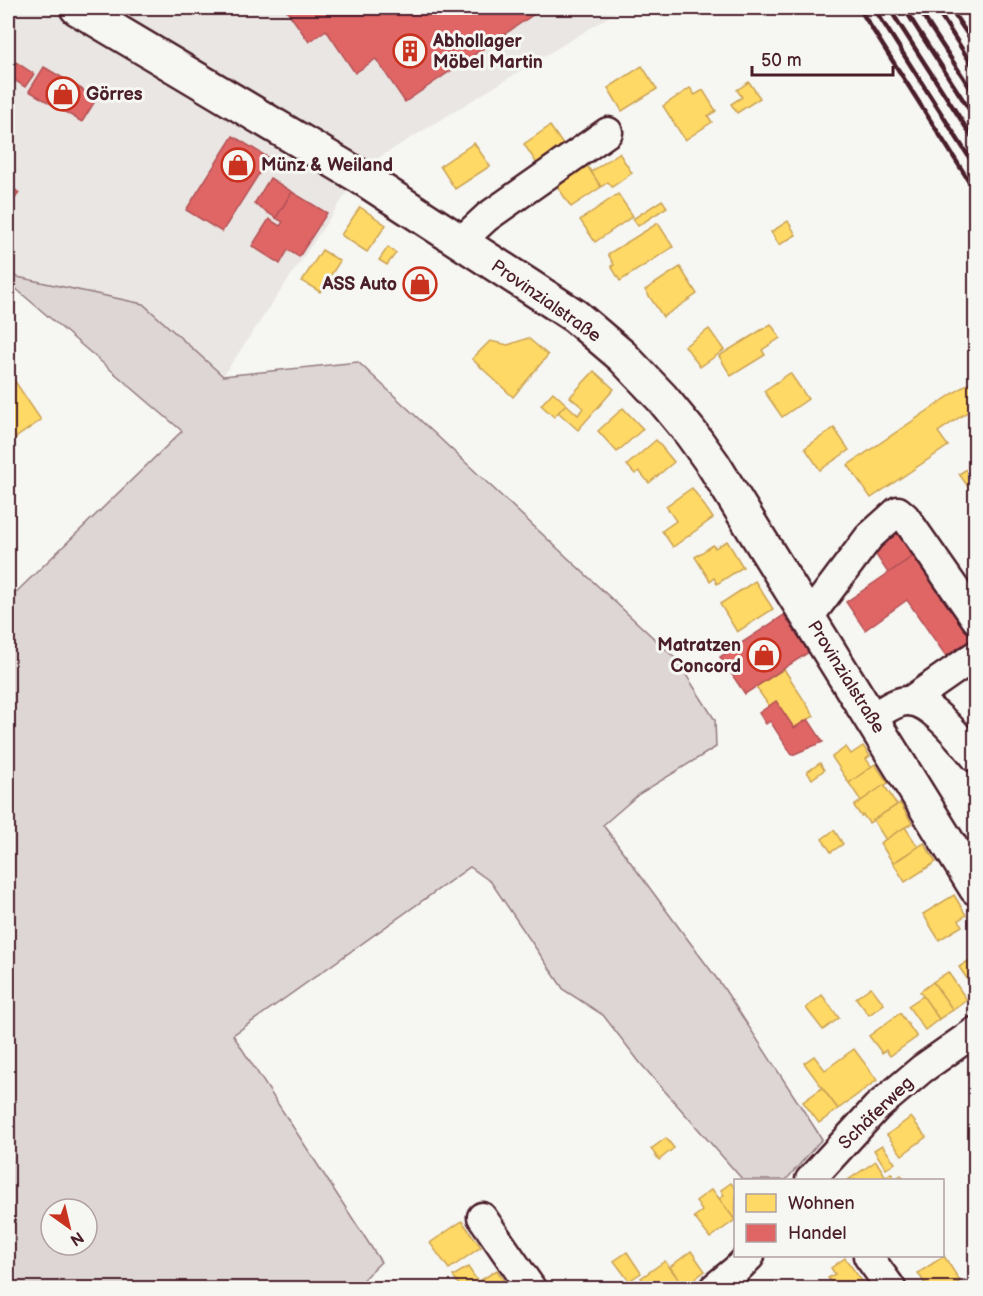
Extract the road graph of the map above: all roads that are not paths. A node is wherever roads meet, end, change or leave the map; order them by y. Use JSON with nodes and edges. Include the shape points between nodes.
{"nodes":[{"id":1,"x":77,"y":8,"type":"edge"},
{"id":2,"x":608,"y":132,"type":"dead end"},
{"id":3,"x":460,"y":242,"type":"junction"},
{"id":4,"x":809,"y":617,"type":"junction"},
{"id":5,"x":975,"y":619,"type":"edge"},
{"id":6,"x":975,"y":655,"type":"edge"},
{"id":7,"x":910,"y":701,"type":"junction"},
{"id":8,"x":871,"y":718,"type":"junction"},
{"id":9,"x":975,"y":758,"type":"edge"},
{"id":10,"x":975,"y":888,"type":"edge"},
{"id":11,"x":975,"y":1031,"type":"edge"},
{"id":12,"x":813,"y":1179,"type":"edge"},
{"id":13,"x":482,"y":1217,"type":"dead end"},
{"id":14,"x":749,"y":1257,"type":"edge"},
{"id":15,"x":869,"y":1257,"type":"edge"},
{"id":16,"x":531,"y":1288,"type":"edge"},
{"id":17,"x":714,"y":1288,"type":"edge"},
{"id":18,"x":891,"y":1288,"type":"edge"}],
"edges":[{"from":1,"to":3,"type":"main road","name":"Provinzialstraße","via":[[361,177]]},
{"from":2,"to":3,"type":"street","via":[[487,217]]},
{"from":3,"to":4,"type":"main road","name":"Provinzialstraße","via":[[575,316],[663,398],[713,464]]},
{"from":4,"to":5,"type":"street","via":[[869,537],[898,511]]},
{"from":4,"to":8,"type":"main road","name":"Provinzialstraße"},
{"from":6,"to":7,"type":"street"},
{"from":7,"to":8,"type":"street"},
{"from":7,"to":9,"type":"street","via":[[937,715]]},
{"from":8,"to":10,"type":"main road","name":"Provinzialstraße"},
{"from":11,"to":12,"type":"street","name":"Schäferweg","via":[[877,1107]]},
{"from":13,"to":16,"type":"street"},
{"from":14,"to":17,"type":"street"},
{"from":15,"to":18,"type":"street"}]}
